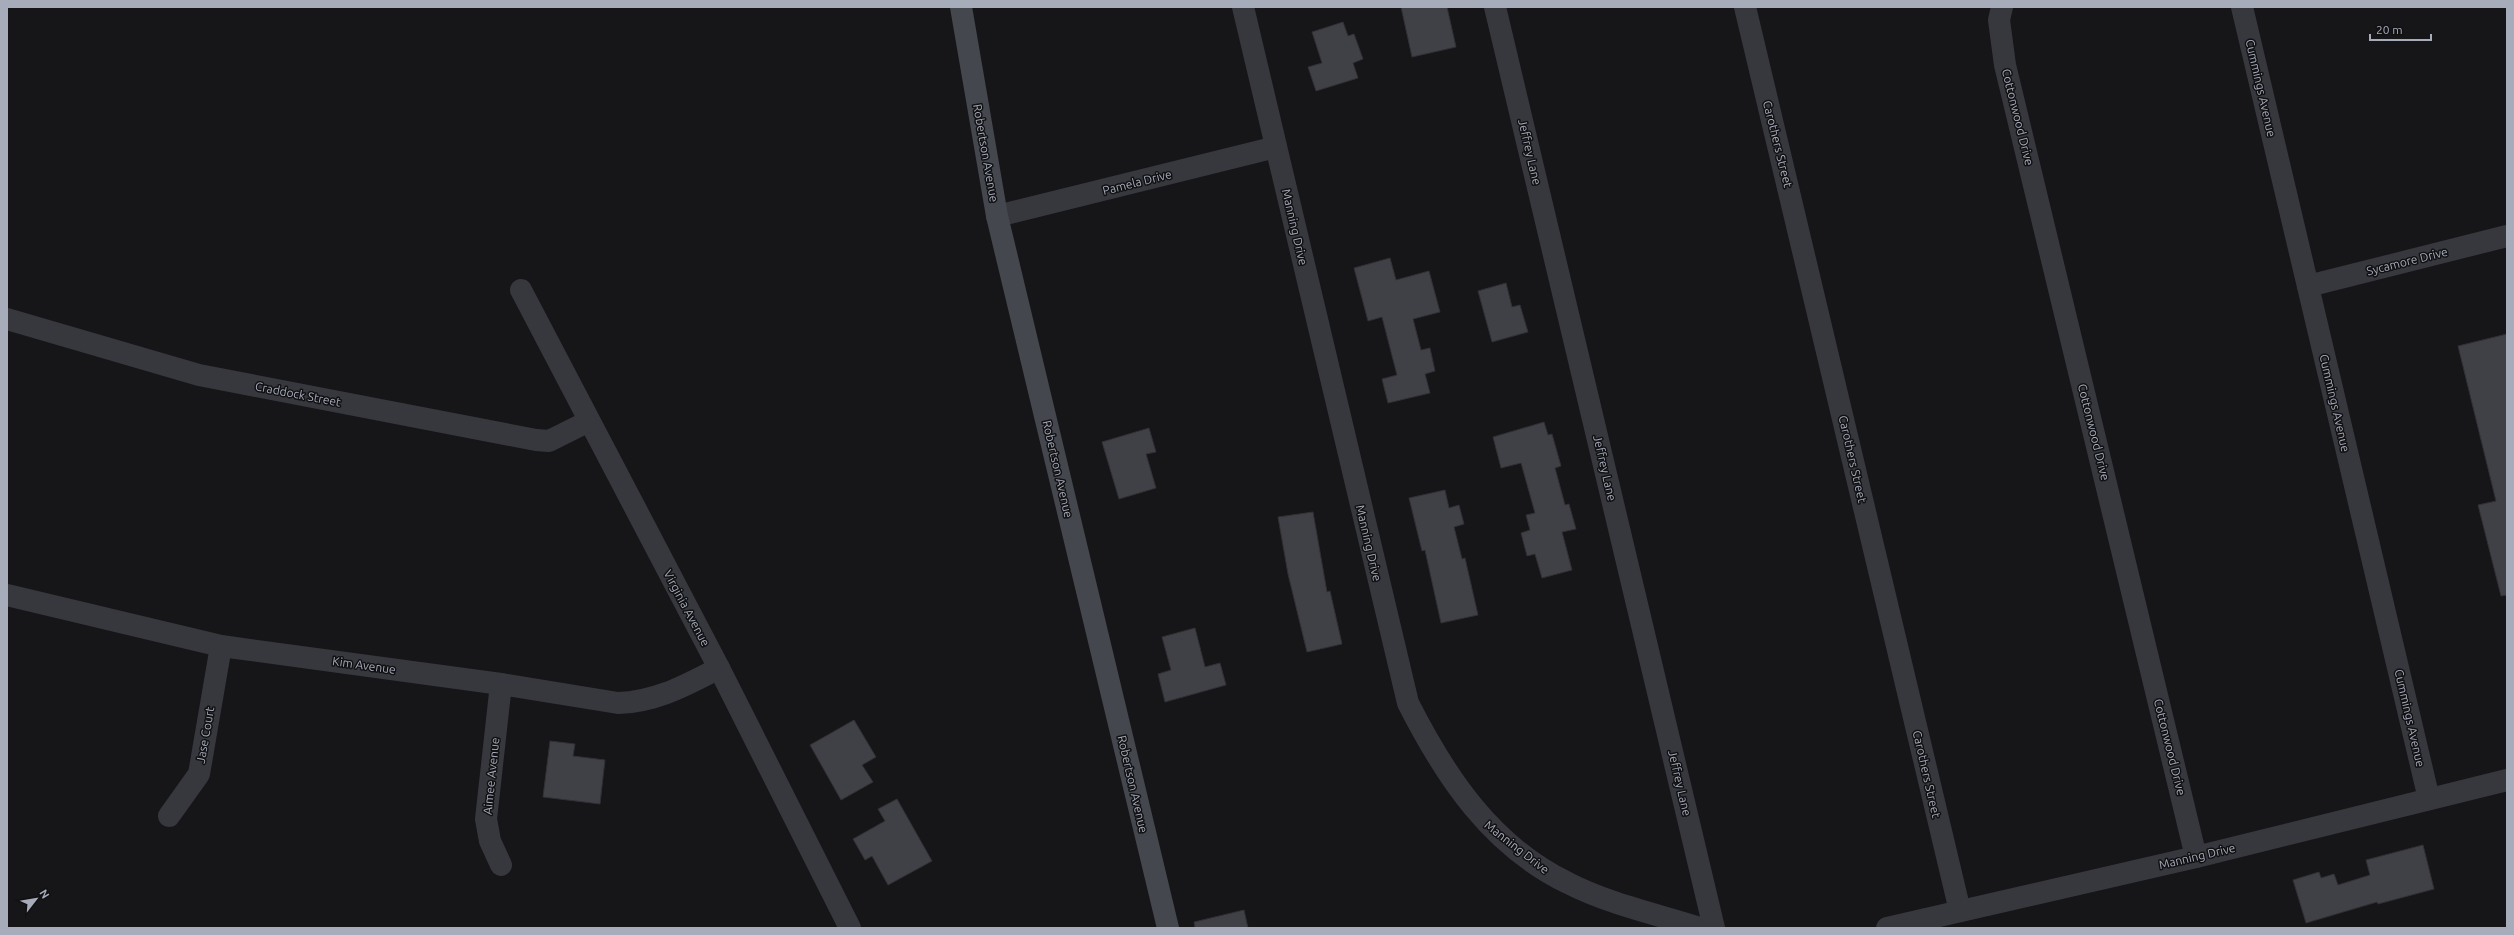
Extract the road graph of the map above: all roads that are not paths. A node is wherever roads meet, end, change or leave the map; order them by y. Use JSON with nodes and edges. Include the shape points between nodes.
{"nodes":[{"id":1,"x":961,"y":7,"type":"edge"},
{"id":2,"x":1243,"y":7,"type":"edge"},
{"id":3,"x":1495,"y":7,"type":"edge"},
{"id":4,"x":1745,"y":7,"type":"edge"},
{"id":5,"x":2002,"y":7,"type":"edge"},
{"id":6,"x":2242,"y":7,"type":"edge"},
{"id":7,"x":1276,"y":147,"type":"junction"},
{"id":8,"x":997,"y":216,"type":"junction"},
{"id":9,"x":2507,"y":236,"type":"edge"},
{"id":10,"x":2308,"y":286,"type":"junction"},
{"id":11,"x":521,"y":290,"type":"dead end"},
{"id":12,"x":7,"y":319,"type":"edge"},
{"id":13,"x":589,"y":421,"type":"junction"},
{"id":14,"x":7,"y":595,"type":"edge"},
{"id":15,"x":221,"y":646,"type":"junction"},
{"id":16,"x":719,"y":668,"type":"junction"},
{"id":17,"x":502,"y":684,"type":"junction"},
{"id":18,"x":2507,"y":780,"type":"edge"},
{"id":19,"x":2429,"y":799,"type":"junction"},
{"id":20,"x":169,"y":816,"type":"dead end"},
{"id":21,"x":2196,"y":857,"type":"junction"},
{"id":22,"x":501,"y":866,"type":"dead end"},
{"id":23,"x":1960,"y":911,"type":"junction"},
{"id":24,"x":850,"y":928,"type":"edge"},
{"id":25,"x":1168,"y":928,"type":"edge"},
{"id":26,"x":1700,"y":928,"type":"edge"},
{"id":27,"x":1714,"y":928,"type":"edge"},
{"id":28,"x":1887,"y":928,"type":"edge"}],
"edges":[{"from":1,"to":8,"type":"street","name":"Robertson Avenue"},
{"from":2,"to":7,"type":"street","name":"Manning Drive"},
{"from":3,"to":27,"type":"street","name":"Jeffrey Lane"},
{"from":4,"to":23,"type":"street","name":"Carothers Street"},
{"from":5,"to":21,"type":"street","name":"Cottonwood Drive","via":[[1999,20],[2005,65]]},
{"from":6,"to":10,"type":"street","name":"Cummings Avenue"},
{"from":7,"to":8,"type":"street","name":"Pamela Drive"},
{"from":7,"to":26,"type":"street","name":"Manning Drive","via":[[1393,644],[1408,702],[1426,738],[1446,771],[1482,820],[1534,862],[1567,883],[1600,897]]},
{"from":8,"to":25,"type":"street","name":"Robertson Avenue"},
{"from":9,"to":10,"type":"street","name":"Sycamore Drive"},
{"from":10,"to":19,"type":"street","name":"Cummings Avenue"},
{"from":11,"to":13,"type":"street","name":"Virginia Avenue"},
{"from":12,"to":13,"type":"street","name":"Craddock Street","via":[[199,375],[536,440],[549,441]]},
{"from":13,"to":16,"type":"street","name":"Virginia Avenue"},
{"from":14,"to":15,"type":"street","name":"Kim Avenue"},
{"from":15,"to":17,"type":"street","name":"Kim Avenue"},
{"from":15,"to":20,"type":"street","name":"Jase Court","via":[[199,774]]},
{"from":16,"to":17,"type":"street","name":"Kim Avenue","via":[[659,697],[636,702],[598,701]]},
{"from":16,"to":24,"type":"street","name":"Virginia Avenue"},
{"from":17,"to":22,"type":"street","name":"Aimee Avenue","via":[[486,819],[490,841]]},
{"from":18,"to":19,"type":"street","name":"Manning Drive"},
{"from":19,"to":21,"type":"street","name":"Manning Drive"},
{"from":21,"to":23,"type":"street","name":"Manning Drive"},
{"from":23,"to":28,"type":"street","name":"Manning Drive"}]}
